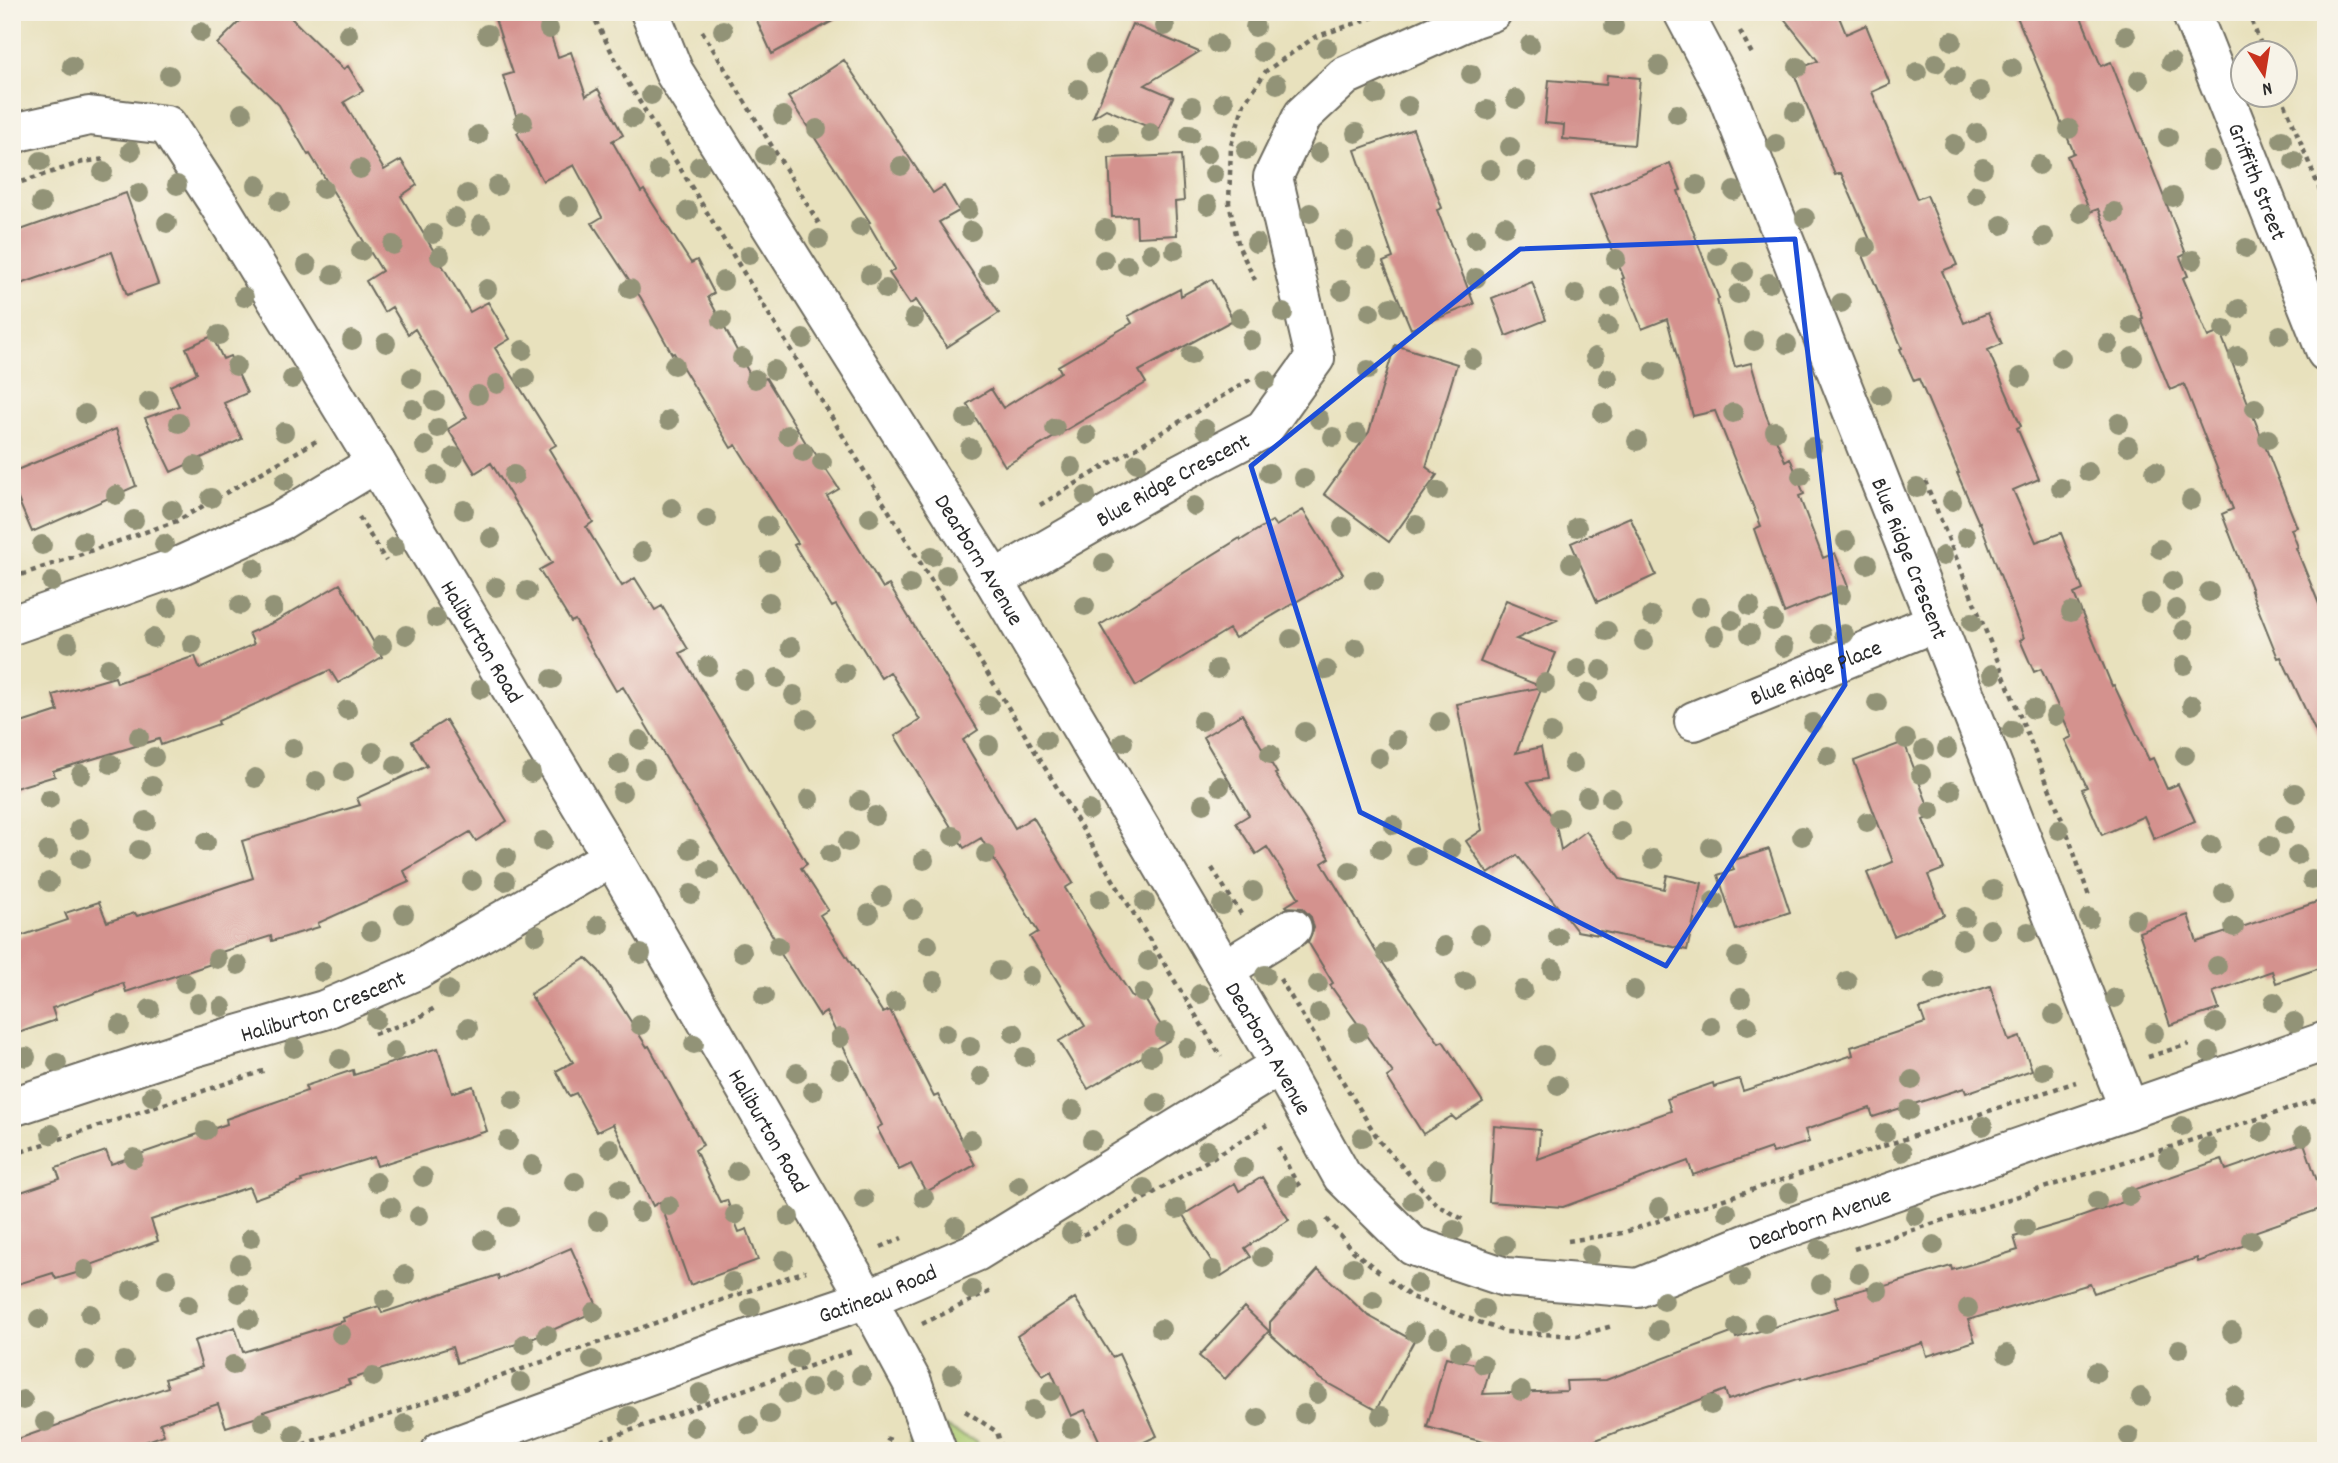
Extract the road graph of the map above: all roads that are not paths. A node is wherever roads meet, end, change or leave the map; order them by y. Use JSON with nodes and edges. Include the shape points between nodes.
{"nodes":[{"id":1,"x":650,"y":12,"type":"edge"},
{"id":2,"x":1492,"y":12,"type":"edge"},
{"id":3,"x":1683,"y":12,"type":"edge"},
{"id":4,"x":2191,"y":12,"type":"edge"},
{"id":5,"x":12,"y":135,"type":"edge"},
{"id":6,"x":2326,"y":352,"type":"edge"},
{"id":7,"x":376,"y":463,"type":"junction"},
{"id":8,"x":994,"y":580,"type":"junction"},
{"id":9,"x":1936,"y":622,"type":"junction"},
{"id":10,"x":12,"y":625,"type":"edge"},
{"id":11,"x":1694,"y":721,"type":"dead end"},
{"id":12,"x":612,"y":857,"type":"junction"},
{"id":13,"x":1276,"y":937,"type":"road end"},
{"id":14,"x":1223,"y":970,"type":"junction"},
{"id":15,"x":2326,"y":1041,"type":"edge"},
{"id":16,"x":1280,"y":1065,"type":"junction"},
{"id":17,"x":12,"y":1107,"type":"edge"},
{"id":18,"x":2129,"y":1109,"type":"junction"},
{"id":19,"x":867,"y":1299,"type":"junction"},
{"id":20,"x":441,"y":1451,"type":"edge"},
{"id":21,"x":937,"y":1451,"type":"edge"}],
"edges":[{"from":1,"to":8,"type":"street","name":"Dearborn Avenue","via":[[674,72]]},
{"from":2,"to":8,"type":"street","name":"Blue Ridge Crescent","via":[[1345,76],[1303,114],[1273,177],[1315,358],[1264,429]]},
{"from":3,"to":9,"type":"street","name":"Blue Ridge Crescent","via":[[1727,95]]},
{"from":4,"to":6,"type":"street","name":"Griffith Street"},
{"from":5,"to":7,"type":"street","name":"Haliburton Road","via":[[89,116],[167,125]]},
{"from":7,"to":10,"type":"street","via":[[282,520],[177,567]]},
{"from":7,"to":12,"type":"street","name":"Haliburton Road"},
{"from":8,"to":14,"type":"street","name":"Dearborn Avenue"},
{"from":9,"to":11,"type":"street","name":"Blue Ridge Place"},
{"from":9,"to":18,"type":"street","name":"Blue Ridge Crescent"},
{"from":12,"to":17,"type":"street","name":"Haliburton Crescent","via":[[417,970],[324,1010]]},
{"from":12,"to":19,"type":"street","name":"Haliburton Road"},
{"from":13,"to":14,"type":"street"},
{"from":14,"to":16,"type":"street","name":"Dearborn Avenue"},
{"from":15,"to":18,"type":"street","name":"Dearborn Avenue"},
{"from":16,"to":18,"type":"street","name":"Dearborn Avenue","via":[[1342,1176],[1413,1246],[1505,1277],[1638,1288],[1768,1236]]},
{"from":16,"to":19,"type":"street","name":"Gatineau Road","via":[[976,1252]]},
{"from":19,"to":20,"type":"street","name":"Gatineau Road"},
{"from":19,"to":21,"type":"street","name":"Haliburton Road","via":[[912,1382]]}]}
